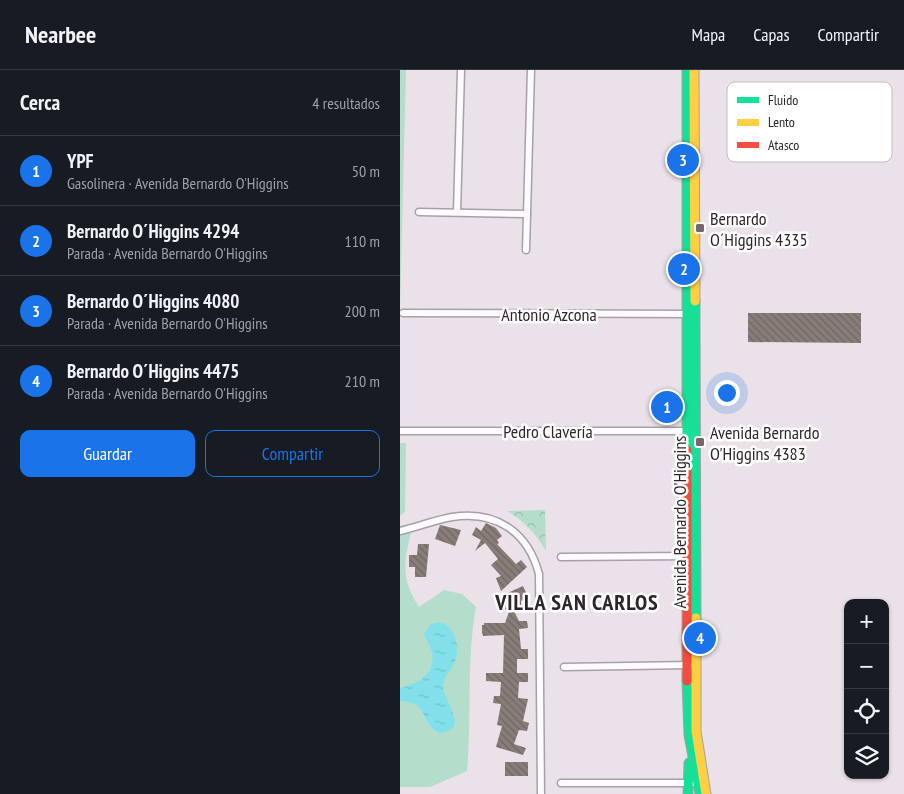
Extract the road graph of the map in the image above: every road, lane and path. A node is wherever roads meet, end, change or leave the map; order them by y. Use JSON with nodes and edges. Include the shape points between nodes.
{"nodes":[{"id":1,"x":461,"y":70,"type":"edge"},
{"id":2,"x":531,"y":70,"type":"edge"},
{"id":3,"x":688,"y":70,"type":"edge"},
{"id":4,"x":694,"y":70,"type":"edge"},
{"id":5,"x":691,"y":96,"type":"junction"},
{"id":6,"x":419,"y":212,"type":"dead end"},
{"id":7,"x":457,"y":212,"type":"junction"},
{"id":8,"x":527,"y":214,"type":"junction"},
{"id":9,"x":526,"y":250,"type":"dead end"},
{"id":10,"x":403,"y":313,"type":"dead end"},
{"id":11,"x":691,"y":314,"type":"junction"},
{"id":12,"x":401,"y":431,"type":"edge"},
{"id":13,"x":692,"y":431,"type":"junction"},
{"id":14,"x":400,"y":531,"type":"edge"},
{"id":15,"x":561,"y":557,"type":"dead end"},
{"id":16,"x":691,"y":557,"type":"junction"},
{"id":17,"x":691,"y":665,"type":"junction"},
{"id":18,"x":564,"y":667,"type":"dead end"},
{"id":19,"x":561,"y":783,"type":"dead end"},
{"id":20,"x":692,"y":783,"type":"junction"},
{"id":21,"x":541,"y":794,"type":"edge"},
{"id":22,"x":688,"y":794,"type":"edge"},
{"id":23,"x":700,"y":794,"type":"edge"},
{"id":24,"x":706,"y":794,"type":"edge"}],
"edges":[{"from":1,"to":7,"type":"street"},
{"from":2,"to":8,"type":"street"},
{"from":3,"to":5,"type":"main road","name":"Avenida Bernardo O'Higgins"},
{"from":4,"to":5,"type":"main road","name":"Avenida Bernardo O'Higgins"},
{"from":5,"to":11,"type":"main road","name":"Avenida Bernardo O'Higgins"},
{"from":6,"to":7,"type":"street"},
{"from":7,"to":8,"type":"street"},
{"from":8,"to":9,"type":"street"},
{"from":10,"to":11,"type":"street","name":"Antonio Azcona"},
{"from":11,"to":13,"type":"main road","name":"Avenida Bernardo O'Higgins"},
{"from":12,"to":13,"type":"street","name":"Pedro Clavería"},
{"from":13,"to":16,"type":"main road","name":"Avenida Bernardo O'Higgins"},
{"from":14,"to":21,"type":"street","via":[[451,517],[480,517],[503,523],[535,556],[539,574]]},
{"from":15,"to":16,"type":"street"},
{"from":16,"to":17,"type":"main road","name":"Avenida Bernardo O'Higgins"},
{"from":17,"to":18,"type":"street"},
{"from":17,"to":20,"type":"main road","name":"Avenida Bernardo O'Higgins","via":[[689,735]]},
{"from":17,"to":24,"type":"main road","name":"Avenida Bernardo O'Higgins","via":[[696,739]]},
{"from":19,"to":20,"type":"street"},
{"from":20,"to":22,"type":"main road","name":"Avenida Bernardo O'Higgins"},
{"from":20,"to":23,"type":"main road"}]}
